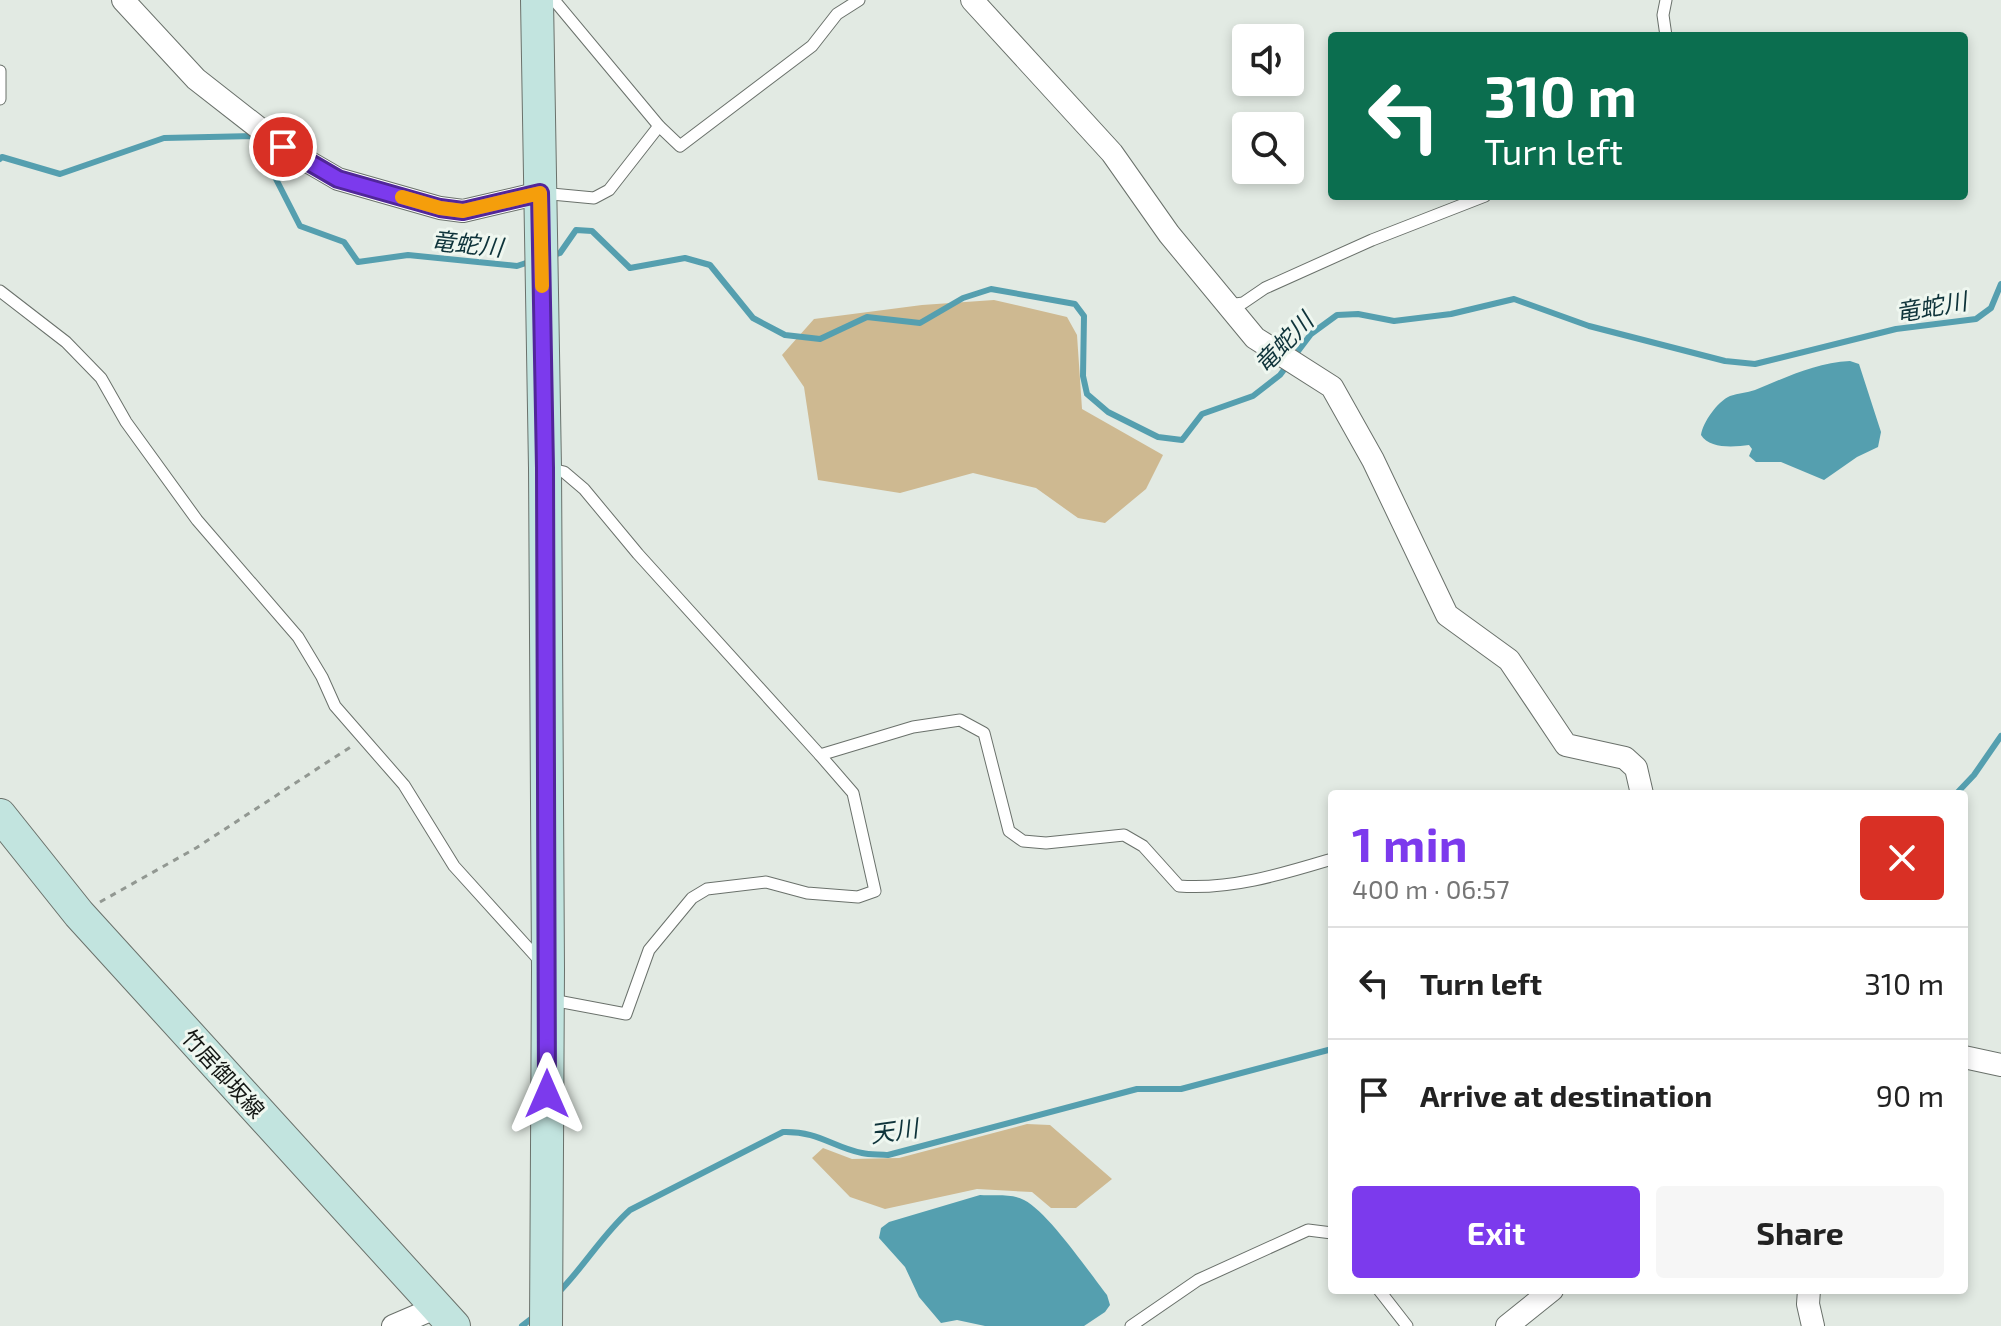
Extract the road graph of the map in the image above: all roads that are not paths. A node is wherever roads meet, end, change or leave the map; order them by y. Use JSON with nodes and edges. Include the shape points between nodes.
{"nodes":[{"id":1,"x":123,"y":0,"type":"edge"},
{"id":2,"x":537,"y":0,"type":"edge"},
{"id":3,"x":554,"y":0,"type":"edge"},
{"id":4,"x":859,"y":0,"type":"edge"},
{"id":5,"x":972,"y":0,"type":"edge"},
{"id":6,"x":1666,"y":0,"type":"edge"},
{"id":7,"x":1665,"y":32,"type":"edge"},
{"id":8,"x":0,"y":71,"type":"edge"},
{"id":9,"x":0,"y":99,"type":"edge"},
{"id":10,"x":659,"y":126,"type":"junction"},
{"id":11,"x":540,"y":193,"type":"junction"},
{"id":12,"x":1475,"y":200,"type":"edge"},
{"id":13,"x":0,"y":291,"type":"edge"},
{"id":14,"x":1226,"y":305,"type":"junction"},
{"id":15,"x":545,"y":468,"type":"junction"},
{"id":16,"x":820,"y":755,"type":"junction"},
{"id":17,"x":1641,"y":790,"type":"edge"},
{"id":18,"x":0,"y":815,"type":"edge"},
{"id":19,"x":1328,"y":860,"type":"edge"},
{"id":20,"x":548,"y":984,"type":"junction"},
{"id":21,"x":1968,"y":1058,"type":"edge"},
{"id":22,"x":2001,"y":1065,"type":"edge"},
{"id":23,"x":1328,"y":1232,"type":"edge"},
{"id":24,"x":1382,"y":1294,"type":"edge"},
{"id":25,"x":1547,"y":1294,"type":"edge"},
{"id":26,"x":1809,"y":1294,"type":"edge"},
{"id":27,"x":445,"y":1317,"type":"edge"},
{"id":28,"x":546,"y":1322,"type":"edge"},
{"id":29,"x":393,"y":1326,"type":"edge"},
{"id":30,"x":1131,"y":1326,"type":"edge"},
{"id":31,"x":1407,"y":1326,"type":"edge"},
{"id":32,"x":1507,"y":1326,"type":"edge"},
{"id":33,"x":1813,"y":1326,"type":"edge"}],
"edges":[{"from":1,"to":11,"type":"street","via":[[196,79],[283,147],[338,179],[463,211]]},
{"from":2,"to":11,"type":"street"},
{"from":3,"to":10,"type":"lane"},
{"from":4,"to":10,"type":"lane","via":[[837,14],[812,46],[680,146]]},
{"from":5,"to":14,"type":"street","via":[[1112,153]]},
{"from":6,"to":7,"type":"lane"},
{"from":8,"to":9,"type":"lane"},
{"from":10,"to":11,"type":"lane","via":[[609,190],[594,198]]},
{"from":11,"to":15,"type":"street"},
{"from":12,"to":14,"type":"lane","via":[[1372,240],[1243,303]]},
{"from":13,"to":20,"type":"lane","via":[[66,342],[101,378],[197,520],[298,637],[335,706],[404,785],[454,866]]},
{"from":14,"to":17,"type":"street","via":[[1255,338],[1332,387],[1447,615],[1509,660],[1566,745],[1625,758],[1636,768]]},
{"from":15,"to":16,"type":"lane","via":[[564,472],[584,489]]},
{"from":15,"to":20,"type":"street"},
{"from":16,"to":19,"type":"lane","via":[[913,727],[960,720],[984,733],[1009,831],[1023,841],[1124,835],[1143,846],[1179,886],[1201,888],[1266,879]]},
{"from":16,"to":20,"type":"lane","via":[[853,793],[875,891],[858,897],[807,893],[766,882],[707,889],[692,898],[649,950],[626,1014]]},
{"from":18,"to":27,"type":"street","name":"竹居御坂線","via":[[79,914]]},
{"from":20,"to":28,"type":"street"},
{"from":21,"to":22,"type":"street"},
{"from":23,"to":30,"type":"lane","via":[[1308,1230],[1198,1280]]},
{"from":24,"to":31,"type":"lane"},
{"from":25,"to":32,"type":"street"},
{"from":26,"to":33,"type":"street"},
{"from":27,"to":29,"type":"street"}]}
